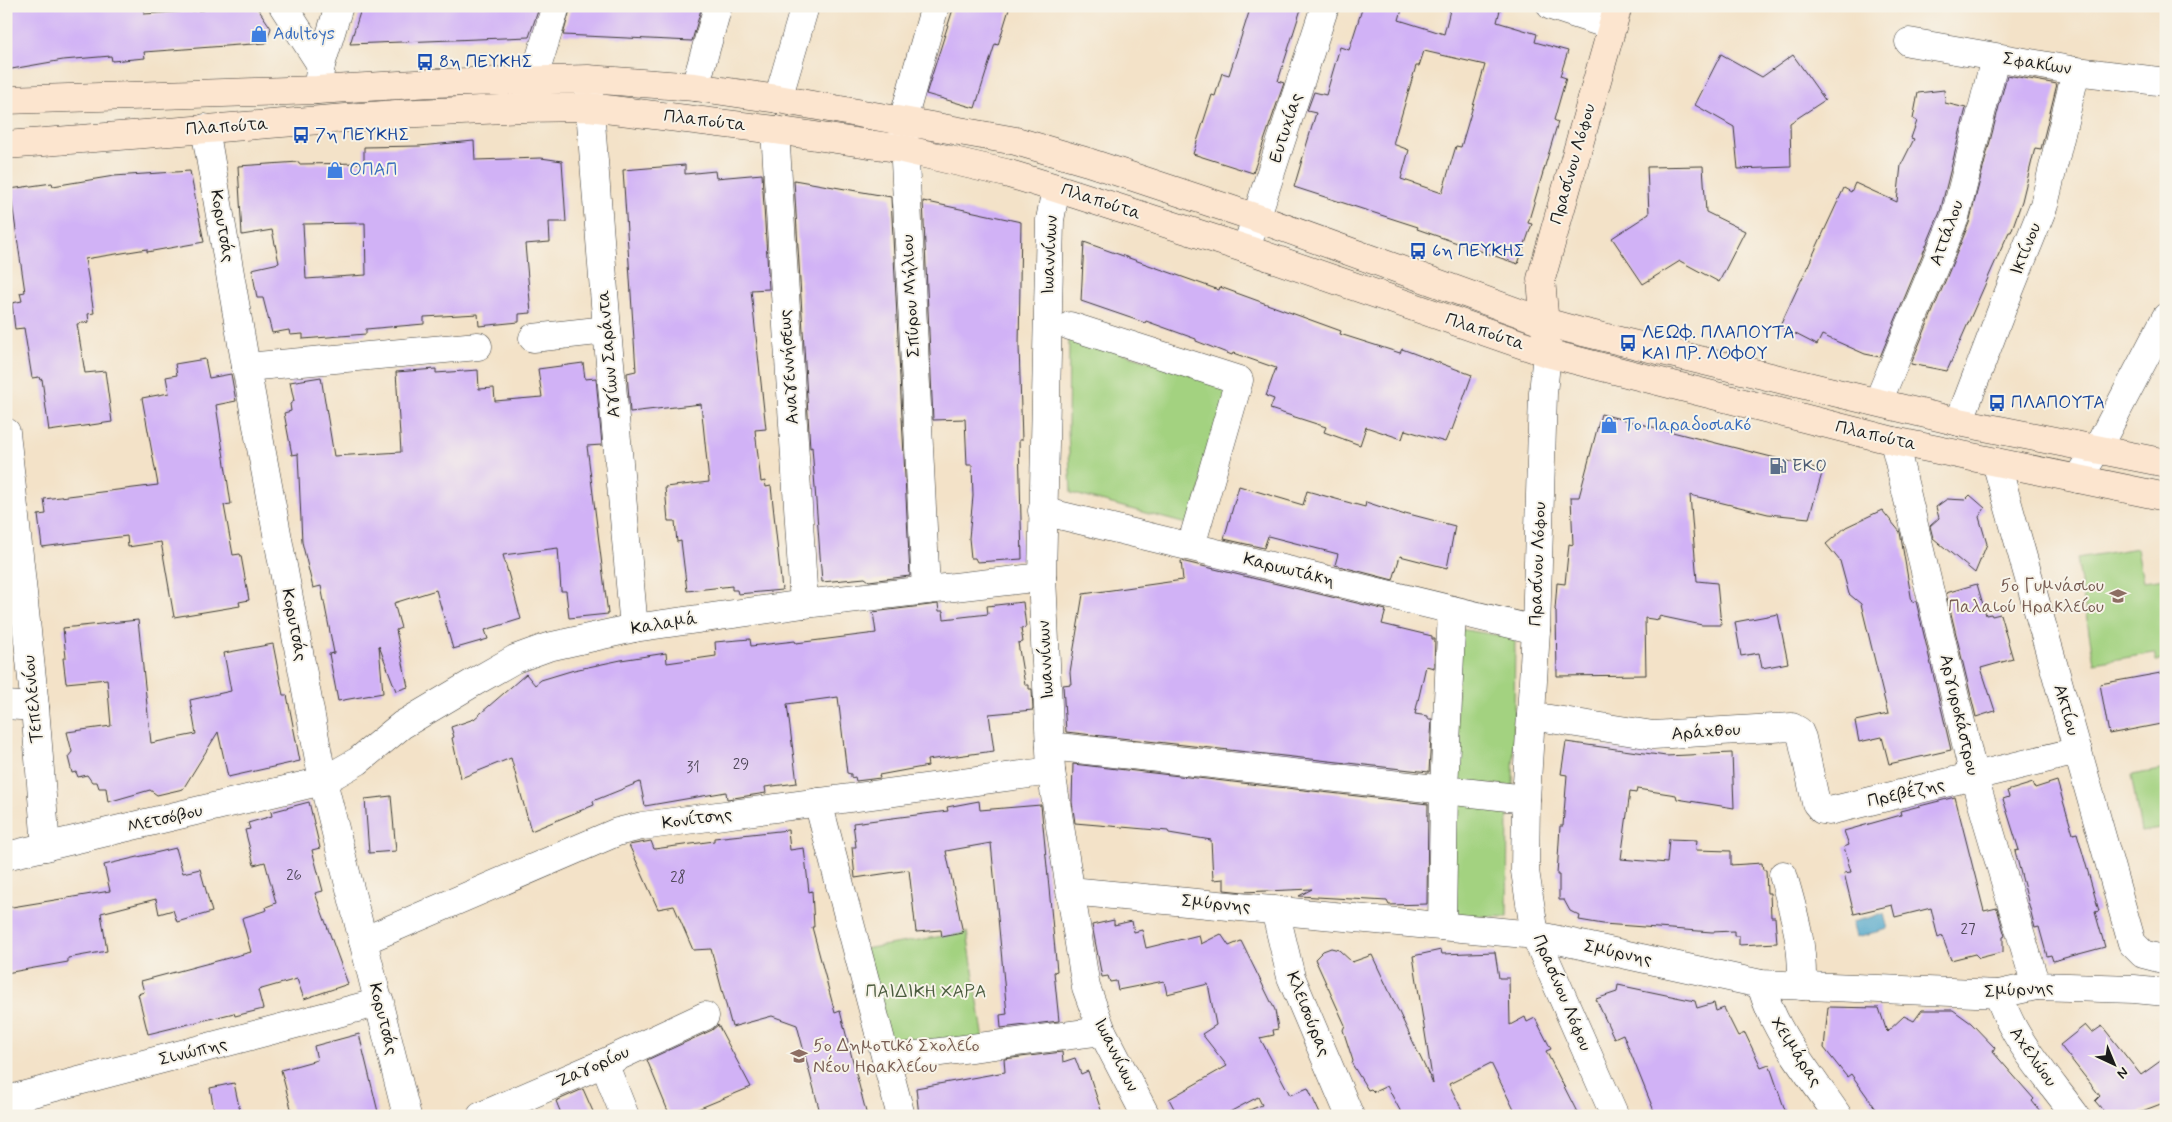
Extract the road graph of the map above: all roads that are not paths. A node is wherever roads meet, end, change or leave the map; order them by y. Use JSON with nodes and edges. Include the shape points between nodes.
{"nodes":[{"id":1,"x":283,"y":6,"type":"edge"},
{"id":2,"x":339,"y":6,"type":"edge"},
{"id":3,"x":556,"y":6,"type":"edge"},
{"id":4,"x":718,"y":6,"type":"edge"},
{"id":5,"x":805,"y":6,"type":"edge"},
{"id":6,"x":936,"y":6,"type":"edge"},
{"id":7,"x":1325,"y":6,"type":"edge"},
{"id":8,"x":1551,"y":6,"type":"edge"},
{"id":9,"x":1615,"y":16,"type":"edge"},
{"id":10,"x":1909,"y":42,"type":"dead end"},
{"id":11,"x":1995,"y":58,"type":"junction"},
{"id":12,"x":2076,"y":70,"type":"junction"},
{"id":13,"x":319,"y":78,"type":"junction"},
{"id":14,"x":588,"y":79,"type":"junction"},
{"id":15,"x":532,"y":80,"type":"junction"},
{"id":16,"x":2166,"y":82,"type":"edge"},
{"id":17,"x":694,"y":87,"type":"junction"},
{"id":18,"x":778,"y":99,"type":"junction"},
{"id":19,"x":6,"y":100,"type":"edge"},
{"id":20,"x":524,"y":108,"type":"junction"},
{"id":21,"x":589,"y":108,"type":"junction"},
{"id":22,"x":903,"y":120,"type":"junction"},
{"id":23,"x":205,"y":128,"type":"junction"},
{"id":24,"x":774,"y":130,"type":"junction"},
{"id":25,"x":6,"y":145,"type":"edge"},
{"id":26,"x":903,"y":149,"type":"junction"},
{"id":27,"x":1056,"y":188,"type":"junction"},
{"id":28,"x":1257,"y":218,"type":"junction"},
{"id":29,"x":1246,"y":249,"type":"junction"},
{"id":30,"x":2166,"y":317,"type":"edge"},
{"id":31,"x":1545,"y":322,"type":"junction"},
{"id":32,"x":1070,"y":326,"type":"dead end"},
{"id":33,"x":607,"y":330,"type":"junction"},
{"id":34,"x":533,"y":338,"type":"dead end"},
{"id":35,"x":478,"y":346,"type":"dead end"},
{"id":36,"x":1547,"y":353,"type":"junction"},
{"id":37,"x":246,"y":367,"type":"junction"},
{"id":38,"x":1878,"y":402,"type":"junction"},
{"id":39,"x":1959,"y":422,"type":"junction"},
{"id":40,"x":6,"y":432,"type":"edge"},
{"id":41,"x":1894,"y":441,"type":"junction"},
{"id":42,"x":2097,"y":449,"type":"junction"},
{"id":43,"x":1996,"y":462,"type":"junction"},
{"id":44,"x":2166,"y":463,"type":"edge"},
{"id":45,"x":2078,"y":479,"type":"junction"},
{"id":46,"x":2166,"y":497,"type":"edge"},
{"id":47,"x":1042,"y":511,"type":"junction"},
{"id":48,"x":1191,"y":546,"type":"junction"},
{"id":49,"x":1042,"y":577,"type":"junction"},
{"id":50,"x":926,"y":590,"type":"junction"},
{"id":51,"x":804,"y":604,"type":"junction"},
{"id":52,"x":1452,"y":610,"type":"junction"},
{"id":53,"x":634,"y":628,"type":"junction"},
{"id":54,"x":1536,"y":630,"type":"junction"},
{"id":55,"x":6,"y":705,"type":"edge"},
{"id":56,"x":34,"y":707,"type":"junction"},
{"id":57,"x":1531,"y":716,"type":"junction"},
{"id":58,"x":2078,"y":751,"type":"junction"},
{"id":59,"x":1051,"y":759,"type":"junction"},
{"id":60,"x":1974,"y":777,"type":"junction"},
{"id":61,"x":323,"y":781,"type":"junction"},
{"id":62,"x":1444,"y":790,"type":"junction"},
{"id":63,"x":1526,"y":799,"type":"junction"},
{"id":64,"x":818,"y":802,"type":"junction"},
{"id":65,"x":1822,"y":810,"type":"joint"},
{"id":66,"x":46,"y":847,"type":"junction"},
{"id":67,"x":6,"y":856,"type":"edge"},
{"id":68,"x":1783,"y":875,"type":"dead end"},
{"id":69,"x":1070,"y":891,"type":"junction"},
{"id":70,"x":1276,"y":910,"type":"junction"},
{"id":71,"x":1442,"y":926,"type":"junction"},
{"id":72,"x":1535,"y":935,"type":"junction"},
{"id":73,"x":363,"y":941,"type":"junction"},
{"id":74,"x":2154,"y":957,"type":"edge"},
{"id":75,"x":1762,"y":984,"type":"junction"},
{"id":76,"x":1802,"y":986,"type":"junction"},
{"id":77,"x":2036,"y":986,"type":"junction"},
{"id":78,"x":2166,"y":992,"type":"edge"},
{"id":79,"x":1999,"y":994,"type":"junction"},
{"id":80,"x":380,"y":1002,"type":"junction"},
{"id":81,"x":705,"y":1016,"type":"dead end"},
{"id":82,"x":1102,"y":1031,"type":"junction"},
{"id":83,"x":886,"y":1060,"type":"junction"},
{"id":84,"x":604,"y":1063,"type":"junction"},
{"id":85,"x":6,"y":1100,"type":"edge"},
{"id":86,"x":407,"y":1116,"type":"edge"},
{"id":87,"x":481,"y":1116,"type":"edge"},
{"id":88,"x":625,"y":1116,"type":"edge"},
{"id":89,"x":901,"y":1116,"type":"edge"},
{"id":90,"x":1146,"y":1116,"type":"edge"},
{"id":91,"x":1350,"y":1116,"type":"edge"},
{"id":92,"x":1615,"y":1116,"type":"edge"},
{"id":93,"x":1838,"y":1116,"type":"edge"},
{"id":94,"x":2076,"y":1116,"type":"edge"}],
"edges":[{"from":1,"to":13,"type":"street"},
{"from":2,"to":13,"type":"street"},
{"from":3,"to":15,"type":"street"},
{"from":4,"to":17,"type":"street"},
{"from":5,"to":18,"type":"street"},
{"from":6,"to":22,"type":"street","name":"Σπύρου Μήλιου"},
{"from":7,"to":28,"type":"street","name":"Ευτυχίας"},
{"from":8,"to":9,"type":"street"},
{"from":9,"to":31,"type":"main road","name":"Πρασίνου Λόφου","via":[[1541,279]]},
{"from":10,"to":11,"type":"street","name":"Σφακίων"},
{"from":11,"to":12,"type":"street","name":"Σφακίων"},
{"from":11,"to":38,"type":"street","name":"Αττάλου","via":[[1955,217]]},
{"from":12,"to":16,"type":"street","name":"Σφακίων"},
{"from":12,"to":39,"type":"street","name":"Ικτίνου","via":[[2044,205]]},
{"from":13,"to":15,"type":"main road","name":"Πλαπούτα"},
{"from":13,"to":19,"type":"main road","name":"Πλαπούτα"},
{"from":14,"to":15,"type":"main road","name":"Πλαπούτα"},
{"from":14,"to":17,"type":"main road","name":"Πλαπούτα"},
{"from":14,"to":21,"type":"street","name":"Αγίων Σαράντα"},
{"from":15,"to":20,"type":"street"},
{"from":17,"to":18,"type":"main road","name":"Πλαπούτα"},
{"from":18,"to":22,"type":"main road","name":"Πλαπούτα"},
{"from":20,"to":21,"type":"main road","name":"Πλαπούτα"},
{"from":20,"to":23,"type":"main road","name":"Πλαπούτα"},
{"from":21,"to":24,"type":"main road","name":"Πλαπούτα"},
{"from":21,"to":33,"type":"street","name":"Αγίων Σαράντα"},
{"from":22,"to":26,"type":"street","name":"Σπύρου Μήλιου"},
{"from":22,"to":28,"type":"main road","name":"Πλαπούτα","via":[[1016,141]]},
{"from":23,"to":25,"type":"main road","name":"Πλαπούτα"},
{"from":23,"to":37,"type":"street","name":"Κορυτσάς"},
{"from":24,"to":26,"type":"main road","name":"Πλαπούτα"},
{"from":24,"to":51,"type":"street","name":"Αναγεννήσεως"},
{"from":26,"to":27,"type":"main road","name":"Πλαπούτα"},
{"from":26,"to":50,"type":"street","name":"Σπύρου Μήλιου"},
{"from":27,"to":29,"type":"main road","name":"Πλαπούτα"},
{"from":27,"to":47,"type":"street","name":"Ιωαννίνων","via":[[1050,220]]},
{"from":28,"to":29,"type":"street","name":"Ευτυχίας"},
{"from":28,"to":31,"type":"main road","name":"Πλαπούτα"},
{"from":29,"to":36,"type":"main road","name":"Πλαπούτα"},
{"from":30,"to":42,"type":"street"},
{"from":31,"to":36,"type":"main road","name":"Πρασίνου Λόφου"},
{"from":31,"to":38,"type":"main road","name":"Πλαπούτα"},
{"from":32,"to":48,"type":"street","via":[[1239,380]]},
{"from":33,"to":34,"type":"street"},
{"from":33,"to":53,"type":"street","name":"Αγίων Σαράντα"},
{"from":35,"to":37,"type":"street"},
{"from":36,"to":41,"type":"main road","name":"Πλαπούτα"},
{"from":36,"to":54,"type":"street","name":"Πρασίνου Λόφου"},
{"from":37,"to":61,"type":"street","name":"Κορυτσάς"},
{"from":38,"to":39,"type":"main road","name":"Πλαπούτα"},
{"from":39,"to":42,"type":"main road","name":"Πλαπούτα"},
{"from":40,"to":56,"type":"street","name":"Τεπελενίου"},
{"from":41,"to":43,"type":"main road","name":"Πλαπούτα"},
{"from":41,"to":60,"type":"street","name":"Αργυροκάστρου"},
{"from":42,"to":44,"type":"main road","name":"Πλαπούτα"},
{"from":42,"to":45,"type":"street"},
{"from":43,"to":45,"type":"main road","name":"Πλαπούτα"},
{"from":43,"to":58,"type":"street","name":"Ακτίου"},
{"from":45,"to":46,"type":"main road","name":"Πλαπούτα"},
{"from":47,"to":48,"type":"street","name":"Καρυωτάκη"},
{"from":47,"to":49,"type":"street","name":"Ιωαννίνων"},
{"from":48,"to":52,"type":"street","name":"Καρυωτάκη"},
{"from":49,"to":50,"type":"street","name":"Καλαμά"},
{"from":49,"to":59,"type":"street","name":"Ιωαννίνων"},
{"from":50,"to":51,"type":"street","name":"Καλαμά"},
{"from":51,"to":53,"type":"street","name":"Καλαμά"},
{"from":52,"to":54,"type":"street","name":"Καρυωτάκη"},
{"from":52,"to":62,"type":"street"},
{"from":53,"to":61,"type":"street","name":"Καλαμά","via":[[548,647],[515,659],[402,725],[358,761]]},
{"from":54,"to":57,"type":"street","name":"Πρασίνου Λόφου"},
{"from":55,"to":56,"type":"street"},
{"from":56,"to":66,"type":"street","name":"Τεπελενίου"},
{"from":57,"to":63,"type":"street","name":"Πρασίνου Λόφου"},
{"from":57,"to":65,"type":"street","name":"Αράχθου","via":[[1653,736],[1792,727],[1802,738],[1816,803]]},
{"from":58,"to":60,"type":"street","name":"Πρεβέζης"},
{"from":58,"to":74,"type":"street","name":"Ακτίου","via":[[2132,943]]},
{"from":59,"to":62,"type":"street","name":"Κονίτσης"},
{"from":59,"to":64,"type":"street","name":"Κονίτσης"},
{"from":59,"to":69,"type":"street","name":"Ιωαννίνων"},
{"from":60,"to":65,"type":"street","name":"Πρεβέζης"},
{"from":60,"to":77,"type":"street","name":"Αργυροκάστρου"},
{"from":61,"to":66,"type":"street","name":"Μετσόβου"},
{"from":61,"to":73,"type":"street","name":"Κορυτσάς"},
{"from":62,"to":63,"type":"street","name":"Κονίτσης"},
{"from":62,"to":71,"type":"street"},
{"from":63,"to":72,"type":"street","name":"Πρασίνου Λόφου","via":[[1526,871]]},
{"from":64,"to":73,"type":"street","name":"Κονίτσης","via":[[617,832]]},
{"from":64,"to":83,"type":"street"},
{"from":66,"to":67,"type":"street","name":"Μετσόβου"},
{"from":68,"to":76,"type":"street","via":[[1799,927],[1803,956]]},
{"from":69,"to":70,"type":"street","name":"Σμύρνης"},
{"from":69,"to":82,"type":"street","name":"Ιωαννίνων","via":[[1086,987]]},
{"from":70,"to":71,"type":"street","name":"Σμύρνης"},
{"from":70,"to":91,"type":"street","name":"Κλεισούρας","via":[[1291,977]]},
{"from":71,"to":72,"type":"street","name":"Σμύρνης"},
{"from":72,"to":75,"type":"street","name":"Σμύρνης"},
{"from":72,"to":92,"type":"street","name":"Πρασίνου Λόφου"},
{"from":73,"to":80,"type":"street","name":"Κορυτσάς"},
{"from":75,"to":76,"type":"street","name":"Σμύρνης"},
{"from":75,"to":93,"type":"street","name":"Χειμάρας","via":[[1778,1028]]},
{"from":76,"to":79,"type":"street","name":"Σμύρνης"},
{"from":77,"to":78,"type":"street","name":"Σμύρνης"},
{"from":77,"to":79,"type":"street","name":"Σμύρνης"},
{"from":79,"to":94,"type":"street","name":"Αχελώου","via":[[2012,1028]]},
{"from":80,"to":85,"type":"street","name":"Σινώπης"},
{"from":80,"to":86,"type":"street","name":"Κορυτσάς"},
{"from":81,"to":84,"type":"street","name":"Ζαγορίου"},
{"from":82,"to":83,"type":"street"},
{"from":82,"to":90,"type":"street","name":"Ιωαννίνων"},
{"from":83,"to":89,"type":"street"},
{"from":84,"to":87,"type":"street","name":"Ζαγορίου"},
{"from":84,"to":88,"type":"street"}]}
